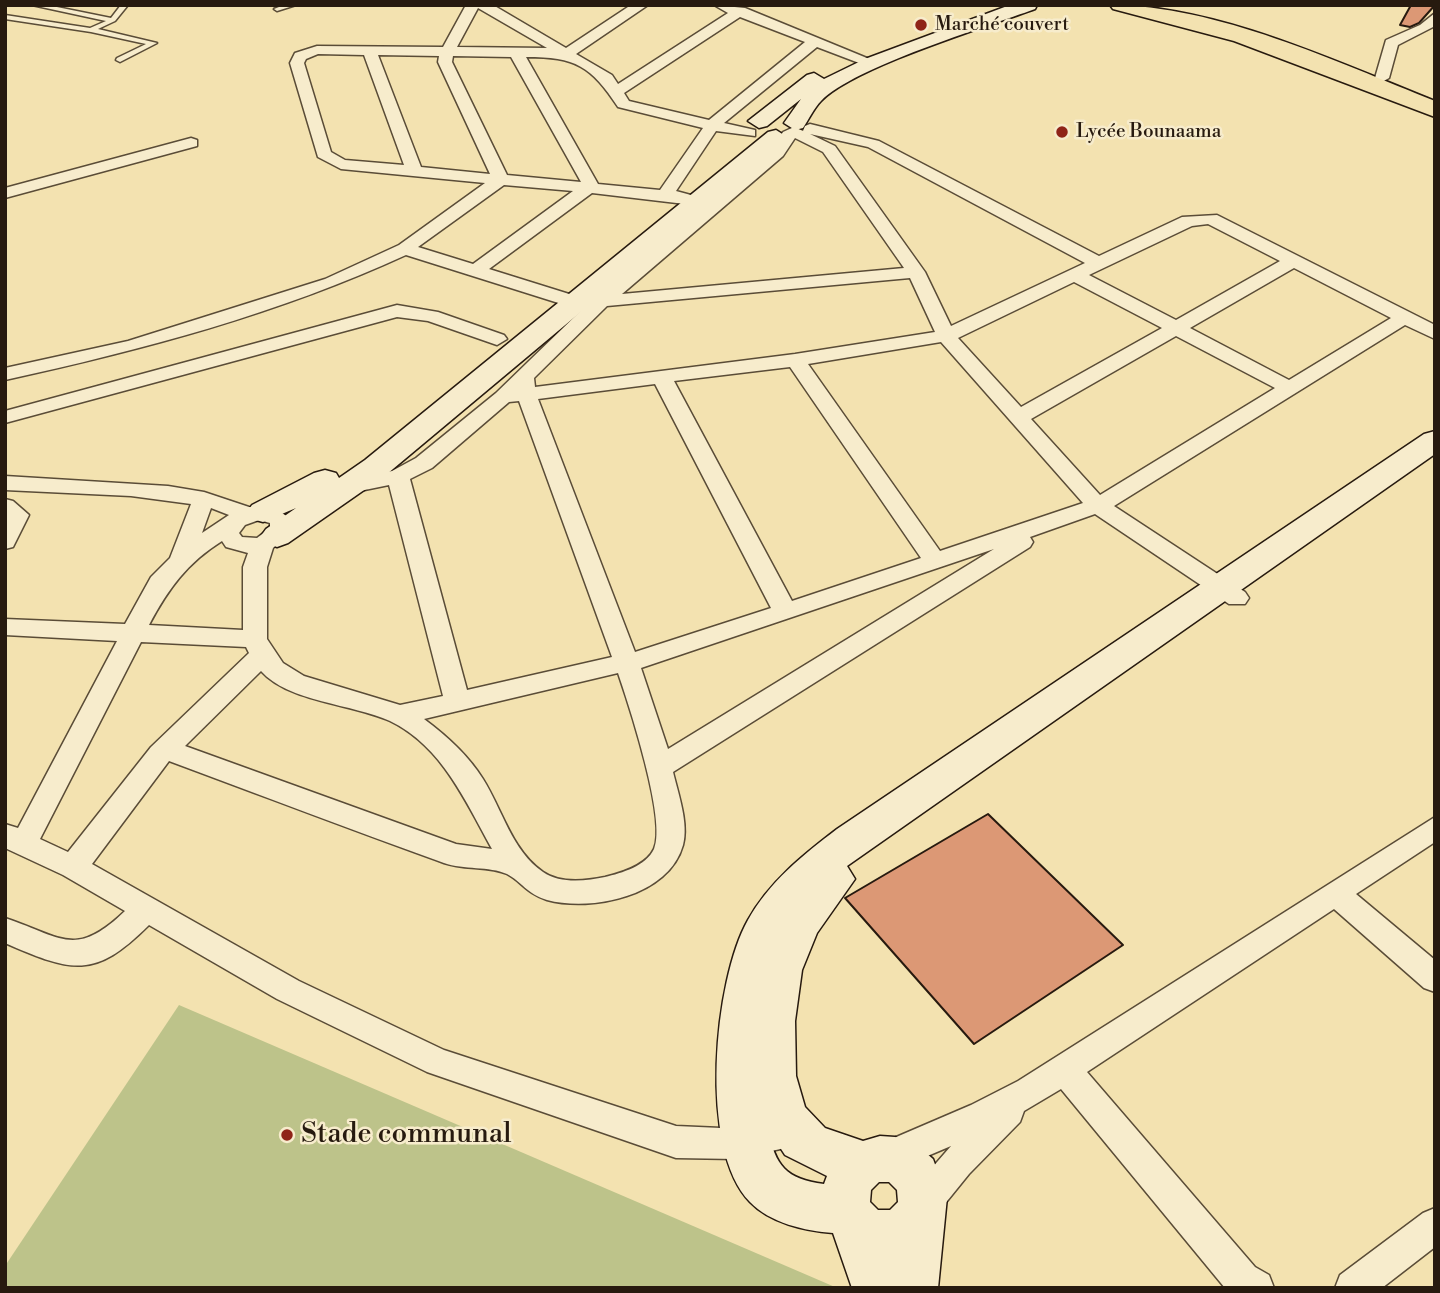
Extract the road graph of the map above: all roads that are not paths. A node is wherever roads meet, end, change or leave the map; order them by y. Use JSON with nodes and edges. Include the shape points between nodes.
{"nodes":[{"id":1,"x":35,"y":5,"type":"edge"},
{"id":2,"x":125,"y":5,"type":"edge"},
{"id":3,"x":293,"y":5,"type":"edge"},
{"id":4,"x":473,"y":5,"type":"edge"},
{"id":5,"x":483,"y":5,"type":"edge"},
{"id":6,"x":641,"y":5,"type":"edge"},
{"id":7,"x":721,"y":5,"type":"edge"},
{"id":8,"x":995,"y":5,"type":"edge"},
{"id":9,"x":1028,"y":5,"type":"edge"},
{"id":10,"x":1120,"y":5,"type":"edge"},
{"id":11,"x":1156,"y":5,"type":"edge"},
{"id":12,"x":277,"y":9,"type":"dead end"},
{"id":13,"x":740,"y":11,"type":"junction"},
{"id":14,"x":5,"y":16,"type":"edge"},
{"id":15,"x":1435,"y":17,"type":"edge"},
{"id":16,"x":113,"y":20,"type":"junction"},
{"id":17,"x":91,"y":30,"type":"junction"},
{"id":18,"x":814,"y":43,"type":"junction"},
{"id":19,"x":369,"y":50,"type":"junction"},
{"id":20,"x":447,"y":52,"type":"junction"},
{"id":21,"x":516,"y":52,"type":"junction"},
{"id":22,"x":568,"y":53,"type":"junction"},
{"id":23,"x":120,"y":60,"type":"dead end"},
{"id":24,"x":865,"y":60,"type":"junction"},
{"id":25,"x":1382,"y":78,"type":"junction"},
{"id":26,"x":615,"y":92,"type":"junction"},
{"id":27,"x":1435,"y":99,"type":"edge"},
{"id":28,"x":1435,"y":110,"type":"edge"},
{"id":29,"x":712,"y":125,"type":"junction"},
{"id":30,"x":777,"y":129,"type":"junction"},
{"id":31,"x":191,"y":143,"type":"dead end"},
{"id":32,"x":414,"y":171,"type":"junction"},
{"id":33,"x":501,"y":179,"type":"junction"},
{"id":34,"x":591,"y":186,"type":"junction"},
{"id":35,"x":5,"y":194,"type":"edge"},
{"id":36,"x":681,"y":198,"type":"junction"},
{"id":37,"x":405,"y":249,"type":"junction"},
{"id":38,"x":1294,"y":261,"type":"junction"},
{"id":39,"x":1100,"y":264,"type":"junction"},
{"id":40,"x":475,"y":271,"type":"junction"},
{"id":41,"x":916,"y":272,"type":"junction"},
{"id":42,"x":1077,"y":276,"type":"junction"},
{"id":43,"x":576,"y":300,"type":"junction"},
{"id":44,"x":1405,"y":318,"type":"junction"},
{"id":45,"x":1176,"y":328,"type":"junction"},
{"id":46,"x":1435,"y":333,"type":"edge"},
{"id":47,"x":946,"y":336,"type":"junction"},
{"id":48,"x":497,"y":339,"type":"junction"},
{"id":49,"x":795,"y":360,"type":"junction"},
{"id":50,"x":5,"y":374,"type":"edge"},
{"id":51,"x":661,"y":376,"type":"junction"},
{"id":52,"x":1290,"y":388,"type":"junction"},
{"id":53,"x":518,"y":389,"type":"junction"},
{"id":54,"x":5,"y":417,"type":"edge"},
{"id":55,"x":1019,"y":417,"type":"junction"},
{"id":56,"x":1435,"y":440,"type":"edge"},
{"id":57,"x":1435,"y":465,"type":"edge"},
{"id":58,"x":398,"y":476,"type":"junction"},
{"id":59,"x":5,"y":483,"type":"edge"},
{"id":60,"x":350,"y":486,"type":"junction"},
{"id":61,"x":204,"y":499,"type":"junction"},
{"id":62,"x":5,"y":506,"type":"edge"},
{"id":63,"x":1098,"y":506,"type":"junction"},
{"id":64,"x":248,"y":517,"type":"junction"},
{"id":65,"x":1059,"y":519,"type":"junction"},
{"id":66,"x":5,"y":542,"type":"edge"},
{"id":67,"x":256,"y":543,"type":"junction"},
{"id":68,"x":180,"y":561,"type":"junction"},
{"id":69,"x":935,"y":561,"type":"junction"},
{"id":70,"x":1229,"y":593,"type":"junction"},
{"id":71,"x":785,"y":611,"type":"junction"},
{"id":72,"x":5,"y":627,"type":"edge"},
{"id":73,"x":132,"y":635,"type":"junction"},
{"id":74,"x":259,"y":647,"type":"junction"},
{"id":75,"x":626,"y":662,"type":"junction"},
{"id":76,"x":457,"y":701,"type":"junction"},
{"id":77,"x":400,"y":715,"type":"junction"},
{"id":78,"x":165,"y":749,"type":"junction"},
{"id":79,"x":660,"y":767,"type":"junction"},
{"id":80,"x":1435,"y":828,"type":"edge"},
{"id":81,"x":15,"y":839,"type":"edge"},
{"id":82,"x":514,"y":864,"type":"junction"},
{"id":83,"x":73,"y":867,"type":"junction"},
{"id":84,"x":1335,"y":892,"type":"junction"},
{"id":85,"x":147,"y":909,"type":"junction"},
{"id":86,"x":9,"y":937,"type":"edge"},
{"id":87,"x":1435,"y":979,"type":"edge"},
{"id":88,"x":1064,"y":1069,"type":"junction"},
{"id":89,"x":1029,"y":1092,"type":"junction"},
{"id":90,"x":795,"y":1132,"type":"junction"},
{"id":91,"x":748,"y":1142,"type":"junction"},
{"id":92,"x":872,"y":1162,"type":"junction"},
{"id":93,"x":921,"y":1210,"type":"junction"},
{"id":94,"x":851,"y":1215,"type":"junction"},
{"id":95,"x":1435,"y":1226,"type":"edge"},
{"id":96,"x":1356,"y":1287,"type":"edge"},
{"id":97,"x":878,"y":1288,"type":"edge"},
{"id":98,"x":913,"y":1288,"type":"edge"},
{"id":99,"x":1256,"y":1288,"type":"edge"}],
"edges":[{"from":1,"to":16,"type":"lane"},
{"from":2,"to":16,"type":"lane"},
{"from":3,"to":12,"type":"lane"},
{"from":4,"to":20,"type":"street"},
{"from":5,"to":22,"type":"street"},
{"from":6,"to":22,"type":"street"},
{"from":7,"to":13,"type":"street"},
{"from":8,"to":24,"type":"street"},
{"from":9,"to":24,"type":"street"},
{"from":10,"to":28,"type":"main road","via":[[1242,36]]},
{"from":11,"to":25,"type":"main road","via":[[1250,30]]},
{"from":13,"to":18,"type":"street"},
{"from":13,"to":26,"type":"street"},
{"from":14,"to":17,"type":"lane"},
{"from":15,"to":25,"type":"street","via":[[1422,31],[1391,43]]},
{"from":16,"to":17,"type":"lane"},
{"from":17,"to":23,"type":"lane","via":[[153,43]]},
{"from":18,"to":24,"type":"street"},
{"from":18,"to":29,"type":"street"},
{"from":19,"to":20,"type":"street"},
{"from":19,"to":32,"type":"street"},
{"from":19,"to":32,"type":"street","via":[[317,50],[300,56],[297,63],[324,154],[341,163]]},
{"from":20,"to":21,"type":"street"},
{"from":20,"to":33,"type":"street","via":[[445,62]]},
{"from":21,"to":22,"type":"street"},
{"from":21,"to":34,"type":"street"},
{"from":22,"to":26,"type":"street","via":[[607,78]]},
{"from":24,"to":30,"type":"street"},
{"from":24,"to":30,"type":"street","via":[[811,80]]},
{"from":25,"to":27,"type":"main road"},
{"from":26,"to":29,"type":"street","via":[[623,104],[643,112]]},
{"from":29,"to":30,"type":"street"},
{"from":29,"to":36,"type":"street"},
{"from":30,"to":36,"type":"street"},
{"from":30,"to":39,"type":"street","via":[[873,144]]},
{"from":30,"to":41,"type":"street","via":[[830,149]]},
{"from":30,"to":43,"type":"street","via":[[777,153]]},
{"from":31,"to":35,"type":"street"},
{"from":32,"to":33,"type":"street"},
{"from":33,"to":34,"type":"street"},
{"from":33,"to":37,"type":"street"},
{"from":34,"to":36,"type":"street"},
{"from":34,"to":40,"type":"street"},
{"from":36,"to":43,"type":"street"},
{"from":37,"to":40,"type":"street"},
{"from":37,"to":50,"type":"street","via":[[331,283],[218,321],[133,346]]},
{"from":38,"to":39,"type":"street","via":[[1211,219],[1188,221]]},
{"from":38,"to":44,"type":"street"},
{"from":38,"to":45,"type":"street"},
{"from":39,"to":42,"type":"street"},
{"from":40,"to":43,"type":"street"},
{"from":41,"to":43,"type":"street"},
{"from":41,"to":47,"type":"street"},
{"from":42,"to":45,"type":"street"},
{"from":42,"to":47,"type":"street"},
{"from":43,"to":48,"type":"street"},
{"from":43,"to":53,"type":"street"},
{"from":43,"to":60,"type":"street"},
{"from":44,"to":46,"type":"street"},
{"from":44,"to":52,"type":"street"},
{"from":45,"to":52,"type":"street"},
{"from":45,"to":55,"type":"street"},
{"from":47,"to":49,"type":"street"},
{"from":47,"to":55,"type":"street"},
{"from":48,"to":54,"type":"street","via":[[431,316],[397,311]]},
{"from":48,"to":64,"type":"street","via":[[338,472],[303,494]]},
{"from":49,"to":51,"type":"street"},
{"from":49,"to":69,"type":"street"},
{"from":51,"to":53,"type":"street"},
{"from":51,"to":71,"type":"street"},
{"from":52,"to":63,"type":"street"},
{"from":53,"to":58,"type":"street","via":[[424,463]]},
{"from":53,"to":75,"type":"street"},
{"from":55,"to":63,"type":"street"},
{"from":56,"to":70,"type":"street"},
{"from":57,"to":70,"type":"street"},
{"from":58,"to":60,"type":"street"},
{"from":58,"to":76,"type":"street"},
{"from":59,"to":61,"type":"street","via":[[87,486]]},
{"from":60,"to":67,"type":"street"},
{"from":61,"to":64,"type":"street","via":[[232,506]]},
{"from":61,"to":68,"type":"street"},
{"from":62,"to":66,"type":"street","via":[[15,510],[18,520]]},
{"from":63,"to":65,"type":"street"},
{"from":63,"to":70,"type":"street"},
{"from":64,"to":67,"type":"street","via":[[228,533]]},
{"from":64,"to":67,"type":"street","via":[[281,520],[281,531]]},
{"from":64,"to":68,"type":"street","via":[[203,540]]},
{"from":65,"to":69,"type":"street"},
{"from":65,"to":79,"type":"street"},
{"from":67,"to":68,"type":"street"},
{"from":67,"to":74,"type":"street"},
{"from":68,"to":73,"type":"street","via":[[159,583]]},
{"from":69,"to":71,"type":"street"},
{"from":70,"to":90,"type":"street","via":[[868,853],[835,878],[807,909],[787,950],[774,1002],[772,1037],[781,1107]]},
{"from":70,"to":91,"type":"street","via":[[851,840],[794,887],[754,951],[744,996],[739,1040]]},
{"from":71,"to":75,"type":"street"},
{"from":72,"to":73,"type":"street"},
{"from":73,"to":74,"type":"street"},
{"from":73,"to":81,"type":"street"},
{"from":74,"to":77,"type":"street","via":[[274,669],[295,682]]},
{"from":74,"to":78,"type":"street"},
{"from":75,"to":76,"type":"street"},
{"from":75,"to":79,"type":"street"},
{"from":76,"to":77,"type":"street"},
{"from":77,"to":82,"type":"street","via":[[454,760],[469,779]]},
{"from":78,"to":82,"type":"street","via":[[455,856]]},
{"from":78,"to":83,"type":"street"},
{"from":79,"to":82,"type":"street","via":[[669,847],[652,872],[618,886],[582,892],[547,888]]},
{"from":80,"to":84,"type":"street"},
{"from":81,"to":83,"type":"street"},
{"from":83,"to":85,"type":"street"},
{"from":84,"to":87,"type":"street"},
{"from":84,"to":88,"type":"street"},
{"from":85,"to":86,"type":"street","via":[[114,942],[89,955],[63,955]]},
{"from":85,"to":91,"type":"street","via":[[288,990],[438,1062],[667,1140],[707,1145]]},
{"from":88,"to":89,"type":"street"},
{"from":88,"to":99,"type":"street","via":[[1242,1280]]},
{"from":89,"to":92,"type":"street"},
{"from":89,"to":93,"type":"street","via":[[957,1163]]},
{"from":90,"to":91,"type":"street"},
{"from":90,"to":92,"type":"street","via":[[815,1148]]},
{"from":91,"to":94,"type":"street","via":[[761,1178],[773,1190],[801,1205]]},
{"from":92,"to":93,"type":"street","via":[[896,1162],[917,1179]]},
{"from":92,"to":94,"type":"street","via":[[846,1184]]},
{"from":93,"to":94,"type":"street","via":[[910,1228],[897,1234],[866,1230]]},
{"from":93,"to":98,"type":"street"},
{"from":94,"to":97,"type":"street"},
{"from":95,"to":96,"type":"street"}]}
